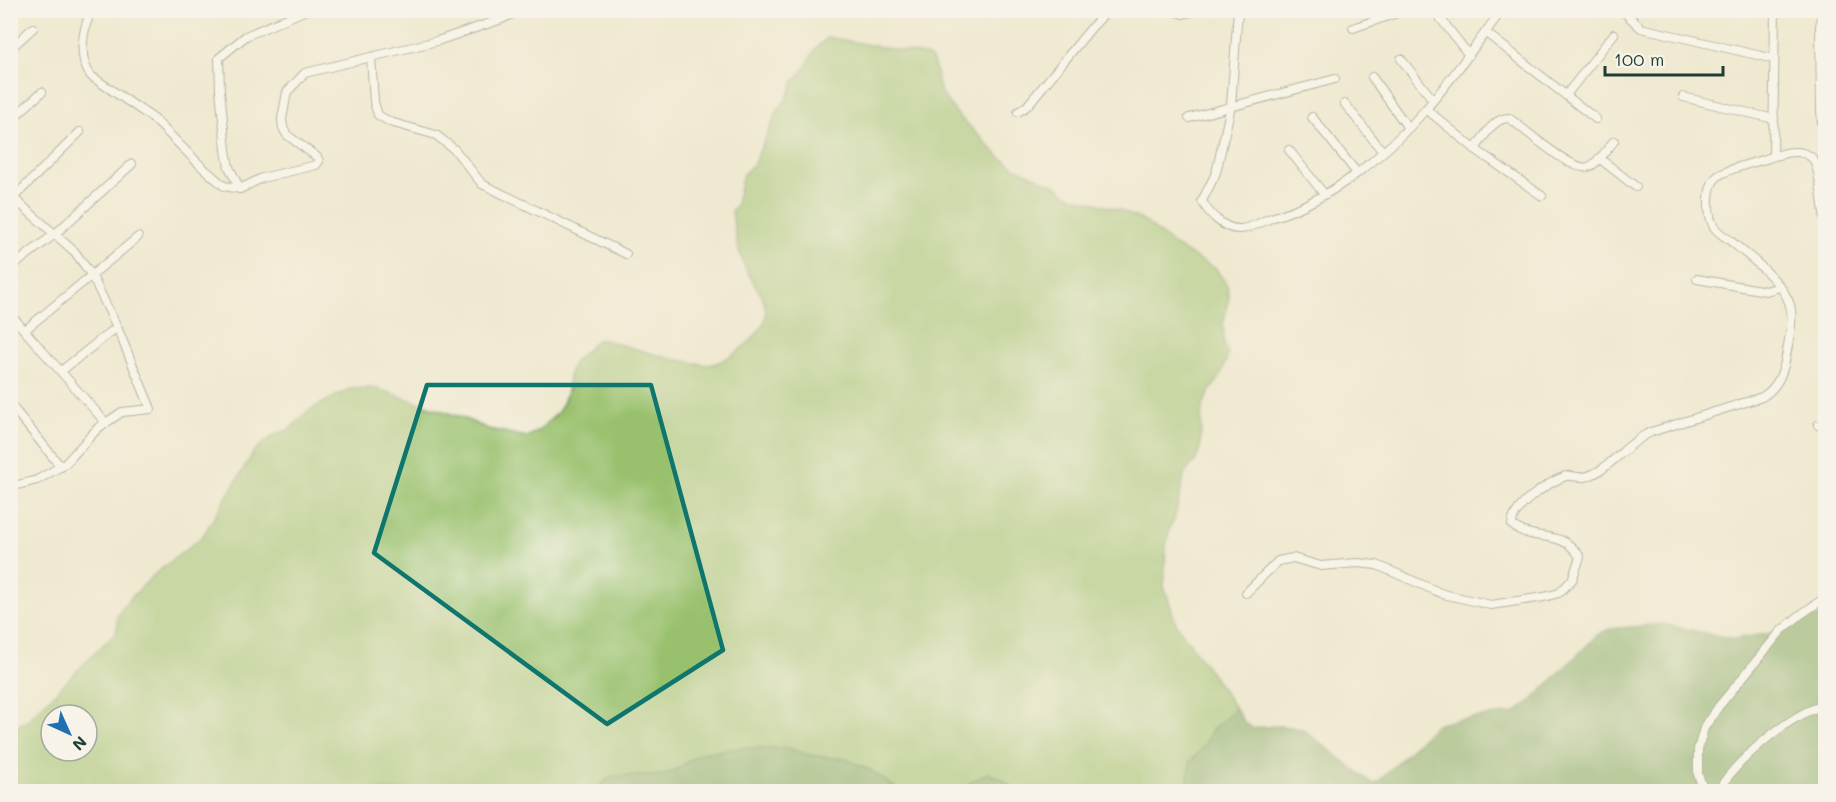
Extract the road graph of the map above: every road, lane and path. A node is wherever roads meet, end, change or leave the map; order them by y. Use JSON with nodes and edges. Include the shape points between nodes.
{"nodes":[{"id":1,"x":91,"y":10,"type":"edge"},
{"id":2,"x":306,"y":10,"type":"edge"},
{"id":3,"x":520,"y":10,"type":"edge"},
{"id":4,"x":1108,"y":10,"type":"edge"},
{"id":5,"x":1173,"y":10,"type":"edge"},
{"id":6,"x":1198,"y":10,"type":"edge"},
{"id":7,"x":1238,"y":10,"type":"edge"},
{"id":8,"x":1406,"y":10,"type":"edge"},
{"id":9,"x":1434,"y":10,"type":"edge"},
{"id":10,"x":1502,"y":10,"type":"edge"},
{"id":11,"x":1622,"y":10,"type":"edge"},
{"id":12,"x":1775,"y":10,"type":"edge"},
{"id":13,"x":1823,"y":10,"type":"edge"},
{"id":14,"x":33,"y":28,"type":"dead end"},
{"id":15,"x":1353,"y":28,"type":"dead end"},
{"id":16,"x":1485,"y":32,"type":"junction"},
{"id":17,"x":1614,"y":34,"type":"dead end"},
{"id":18,"x":10,"y":49,"type":"edge"},
{"id":19,"x":1468,"y":54,"type":"junction"},
{"id":20,"x":371,"y":57,"type":"junction"},
{"id":21,"x":1401,"y":58,"type":"dead end"},
{"id":22,"x":1774,"y":59,"type":"junction"},
{"id":23,"x":1372,"y":77,"type":"dead end"},
{"id":24,"x":1335,"y":79,"type":"dead end"},
{"id":25,"x":42,"y":92,"type":"dead end"},
{"id":26,"x":1566,"y":95,"type":"junction"},
{"id":27,"x":1683,"y":97,"type":"dead end"},
{"id":28,"x":1433,"y":100,"type":"junction"},
{"id":29,"x":1345,"y":104,"type":"dead end"},
{"id":30,"x":1231,"y":106,"type":"junction"},
{"id":31,"x":1426,"y":109,"type":"junction"},
{"id":32,"x":1018,"y":112,"type":"dead end"},
{"id":33,"x":1312,"y":117,"type":"dead end"},
{"id":34,"x":1189,"y":118,"type":"dead end"},
{"id":35,"x":1596,"y":119,"type":"dead end"},
{"id":36,"x":1774,"y":119,"type":"junction"},
{"id":37,"x":10,"y":121,"type":"edge"},
{"id":38,"x":1408,"y":128,"type":"junction"},
{"id":39,"x":80,"y":132,"type":"dead end"},
{"id":40,"x":1826,"y":135,"type":"edge"},
{"id":41,"x":1614,"y":141,"type":"dead end"},
{"id":42,"x":1475,"y":149,"type":"junction"},
{"id":43,"x":1289,"y":150,"type":"dead end"},
{"id":44,"x":1383,"y":152,"type":"junction"},
{"id":45,"x":1773,"y":156,"type":"junction"},
{"id":46,"x":1599,"y":158,"type":"junction"},
{"id":47,"x":132,"y":164,"type":"dead end"},
{"id":48,"x":1357,"y":173,"type":"junction"},
{"id":49,"x":1636,"y":187,"type":"dead end"},
{"id":50,"x":240,"y":189,"type":"junction"},
{"id":51,"x":1324,"y":194,"type":"junction"},
{"id":52,"x":1542,"y":196,"type":"dead end"},
{"id":53,"x":12,"y":198,"type":"edge"},
{"id":54,"x":1826,"y":226,"type":"edge"},
{"id":55,"x":55,"y":234,"type":"junction"},
{"id":56,"x":138,"y":237,"type":"dead end"},
{"id":57,"x":626,"y":254,"type":"dead end"},
{"id":58,"x":10,"y":268,"type":"edge"},
{"id":59,"x":92,"y":276,"type":"junction"},
{"id":60,"x":1697,"y":279,"type":"dead end"},
{"id":61,"x":1779,"y":287,"type":"junction"},
{"id":62,"x":10,"y":314,"type":"edge"},
{"id":63,"x":117,"y":327,"type":"junction"},
{"id":64,"x":25,"y":330,"type":"junction"},
{"id":65,"x":61,"y":371,"type":"junction"},
{"id":66,"x":10,"y":405,"type":"edge"},
{"id":67,"x":106,"y":423,"type":"junction"},
{"id":68,"x":61,"y":466,"type":"junction"},
{"id":69,"x":10,"y":487,"type":"edge"},
{"id":70,"x":1246,"y":593,"type":"dead end"},
{"id":71,"x":1826,"y":597,"type":"edge"},
{"id":72,"x":1826,"y":705,"type":"edge"},
{"id":73,"x":1704,"y":792,"type":"edge"},
{"id":74,"x":1717,"y":792,"type":"edge"}],
"edges":[{"from":1,"to":50,"type":"street","via":[[82,51],[91,76],[154,119],[225,186]]},
{"from":2,"to":50,"type":"street","via":[[246,36],[219,58],[226,150]]},
{"from":3,"to":20,"type":"street","via":[[437,41]]},
{"from":4,"to":32,"type":"street"},
{"from":5,"to":6,"type":"street","via":[[1183,14]]},
{"from":7,"to":30,"type":"street"},
{"from":8,"to":15,"type":"street"},
{"from":9,"to":19,"type":"street"},
{"from":10,"to":16,"type":"street"},
{"from":11,"to":22,"type":"street","via":[[1641,28]]},
{"from":12,"to":22,"type":"street"},
{"from":13,"to":40,"type":"street","via":[[1821,111]]},
{"from":14,"to":18,"type":"street"},
{"from":16,"to":19,"type":"street"},
{"from":16,"to":26,"type":"street"},
{"from":17,"to":26,"type":"street"},
{"from":19,"to":28,"type":"street"},
{"from":20,"to":50,"type":"street","via":[[305,73],[287,92],[283,128],[317,157],[316,165],[262,178]]},
{"from":20,"to":57,"type":"street","via":[[378,115],[436,135],[455,150],[482,184]]},
{"from":21,"to":28,"type":"street"},
{"from":22,"to":36,"type":"street"},
{"from":23,"to":38,"type":"street"},
{"from":24,"to":30,"type":"street"},
{"from":25,"to":37,"type":"street"},
{"from":26,"to":35,"type":"street"},
{"from":27,"to":36,"type":"street"},
{"from":28,"to":31,"type":"street"},
{"from":29,"to":44,"type":"street"},
{"from":30,"to":34,"type":"street"},
{"from":30,"to":51,"type":"street","via":[[1216,173],[1202,201],[1208,212],[1226,226],[1239,229],[1292,213]]},
{"from":31,"to":38,"type":"street"},
{"from":31,"to":42,"type":"street"},
{"from":33,"to":48,"type":"street"},
{"from":36,"to":45,"type":"street"},
{"from":38,"to":44,"type":"street"},
{"from":39,"to":53,"type":"street"},
{"from":41,"to":46,"type":"street"},
{"from":42,"to":46,"type":"street","via":[[1497,121],[1509,118],[1575,166],[1591,167]]},
{"from":42,"to":52,"type":"street"},
{"from":43,"to":51,"type":"street"},
{"from":44,"to":48,"type":"street"},
{"from":45,"to":54,"type":"street","via":[[1806,153],[1816,164]]},
{"from":45,"to":61,"type":"street","via":[[1719,175],[1711,185],[1709,198],[1715,228]]},
{"from":46,"to":49,"type":"street"},
{"from":47,"to":55,"type":"street"},
{"from":48,"to":51,"type":"street"},
{"from":53,"to":55,"type":"street"},
{"from":55,"to":58,"type":"street"},
{"from":55,"to":59,"type":"street","via":[[75,252]]},
{"from":56,"to":59,"type":"street"},
{"from":59,"to":63,"type":"street"},
{"from":59,"to":64,"type":"street"},
{"from":60,"to":61,"type":"street","via":[[1766,291]]},
{"from":61,"to":70,"type":"street","via":[[1791,310],[1791,324],[1783,369],[1773,391],[1651,432],[1602,469],[1588,476],[1565,477],[1541,490],[1512,517],[1512,525],[1521,532],[1567,542],[1580,557],[1572,580],[1559,592],[1491,604],[1443,594],[1377,565],[1321,566],[1293,558],[1278,561]]},
{"from":62,"to":64,"type":"street"},
{"from":63,"to":65,"type":"street"},
{"from":63,"to":67,"type":"street","via":[[151,409],[123,412]]},
{"from":64,"to":65,"type":"street"},
{"from":65,"to":67,"type":"street"},
{"from":66,"to":68,"type":"street"},
{"from":67,"to":68,"type":"street"},
{"from":68,"to":69,"type":"street","via":[[37,480]]},
{"from":71,"to":73,"type":"street","via":[[1773,639],[1704,728],[1698,749],[1698,774]]},
{"from":72,"to":74,"type":"street","via":[[1806,711],[1787,724],[1756,749]]}]}
